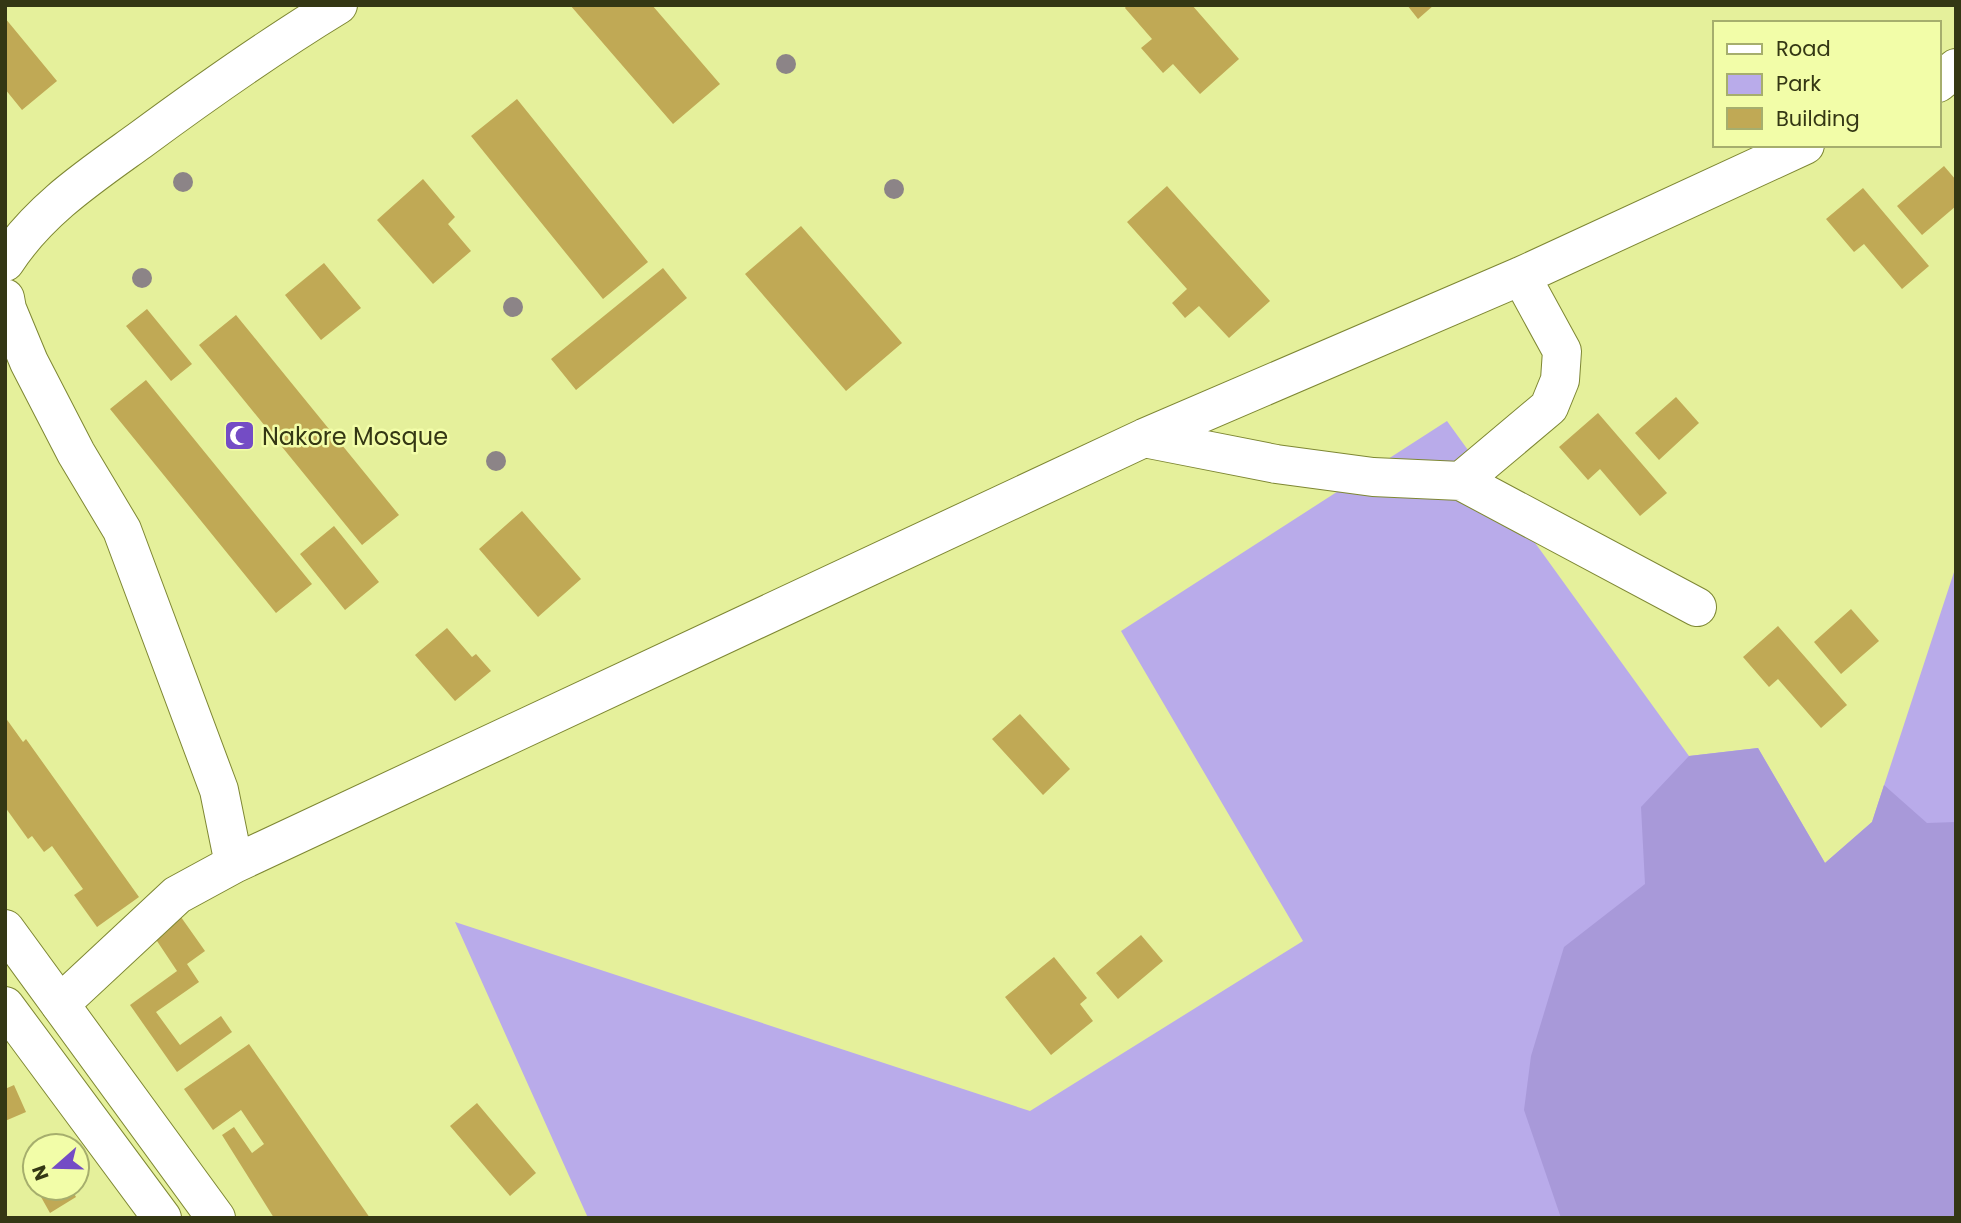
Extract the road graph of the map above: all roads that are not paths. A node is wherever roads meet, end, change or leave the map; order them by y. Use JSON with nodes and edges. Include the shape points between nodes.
{"nodes":[{"id":1,"x":338,"y":5,"type":"edge"},
{"id":2,"x":1956,"y":68,"type":"edge"},
{"id":3,"x":1940,"y":81,"type":"edge"},
{"id":4,"x":1801,"y":147,"type":"edge"},
{"id":5,"x":5,"y":262,"type":"edge"},
{"id":6,"x":1521,"y":276,"type":"junction"},
{"id":7,"x":5,"y":298,"type":"edge"},
{"id":8,"x":1144,"y":438,"type":"junction"},
{"id":9,"x":1461,"y":481,"type":"junction"},
{"id":10,"x":1697,"y":607,"type":"dead end"},
{"id":11,"x":234,"y":864,"type":"junction"},
{"id":12,"x":5,"y":929,"type":"edge"},
{"id":13,"x":60,"y":1004,"type":"junction"},
{"id":14,"x":5,"y":1006,"type":"edge"},
{"id":15,"x":162,"y":1218,"type":"edge"},
{"id":16,"x":216,"y":1218,"type":"edge"}],
"edges":[{"from":1,"to":5,"type":"street","via":[[208,89],[59,200],[24,233]]},
{"from":2,"to":3,"type":"street"},
{"from":4,"to":6,"type":"street"},
{"from":6,"to":8,"type":"street"},
{"from":6,"to":9,"type":"street","via":[[1562,351],[1560,380],[1549,407]]},
{"from":7,"to":11,"type":"street","via":[[29,362],[122,530],[219,790]]},
{"from":8,"to":9,"type":"street","via":[[1288,466],[1373,477]]},
{"from":8,"to":11,"type":"street"},
{"from":9,"to":10,"type":"street"},
{"from":11,"to":13,"type":"street","via":[[177,895]]},
{"from":12,"to":13,"type":"street"},
{"from":13,"to":16,"type":"street"},
{"from":14,"to":15,"type":"street"}]}
